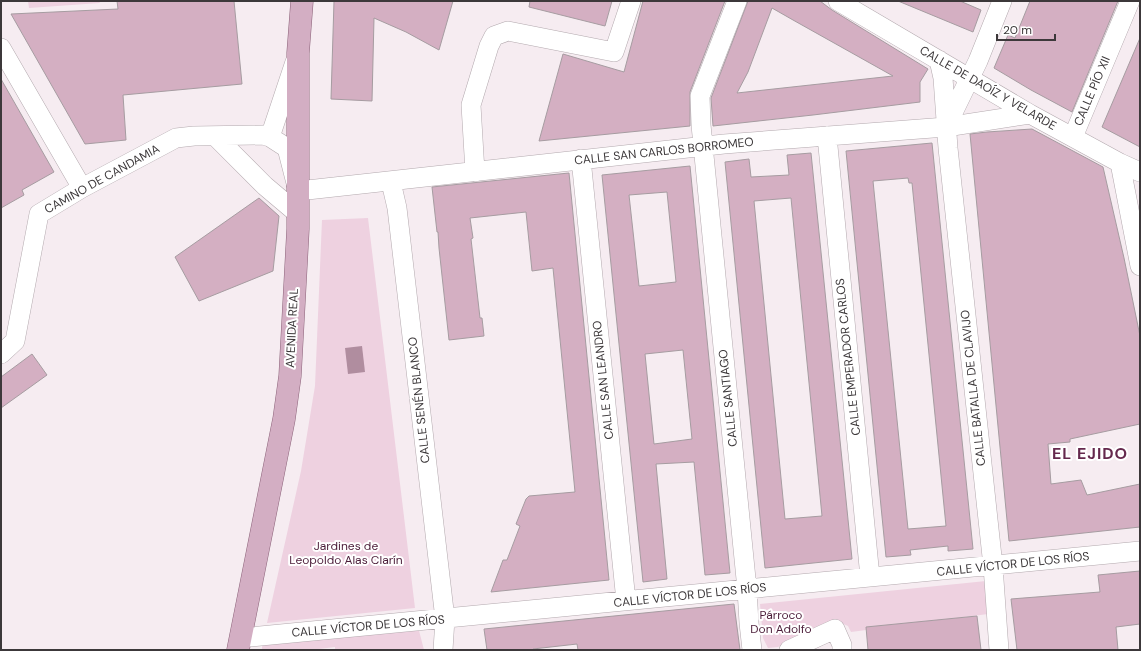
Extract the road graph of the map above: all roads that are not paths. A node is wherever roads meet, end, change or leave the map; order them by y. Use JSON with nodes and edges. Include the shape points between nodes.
{"nodes":[{"id":1,"x":302,"y":1,"type":"edge"},
{"id":2,"x":631,"y":1,"type":"edge"},
{"id":3,"x":737,"y":1,"type":"edge"},
{"id":4,"x":838,"y":1,"type":"edge"},
{"id":5,"x":1002,"y":1,"type":"edge"},
{"id":6,"x":1130,"y":1,"type":"edge"},
{"id":7,"x":867,"y":9,"type":"edge"},
{"id":8,"x":1,"y":48,"type":"edge"},
{"id":9,"x":298,"y":53,"type":"junction"},
{"id":10,"x":939,"y":60,"type":"junction"},
{"id":11,"x":971,"y":74,"type":"junction"},
{"id":12,"x":1030,"y":114,"type":"junction"},
{"id":13,"x":946,"y":127,"type":"junction"},
{"id":14,"x":215,"y":136,"type":"junction"},
{"id":15,"x":827,"y":136,"type":"junction"},
{"id":16,"x":270,"y":137,"type":"junction"},
{"id":17,"x":1073,"y":137,"type":"junction"},
{"id":18,"x":703,"y":146,"type":"junction"},
{"id":19,"x":581,"y":159,"type":"junction"},
{"id":20,"x":1120,"y":163,"type":"junction"},
{"id":21,"x":475,"y":172,"type":"junction"},
{"id":22,"x":1140,"y":172,"type":"edge"},
{"id":23,"x":391,"y":182,"type":"junction"},
{"id":24,"x":82,"y":188,"type":"junction"},
{"id":25,"x":298,"y":191,"type":"junction"},
{"id":26,"x":297,"y":213,"type":"junction"},
{"id":27,"x":1140,"y":266,"type":"edge"},
{"id":28,"x":1,"y":354,"type":"edge"},
{"id":29,"x":1140,"y":551,"type":"edge"},
{"id":30,"x":992,"y":566,"type":"junction"},
{"id":31,"x":870,"y":577,"type":"junction"},
{"id":32,"x":747,"y":589,"type":"junction"},
{"id":33,"x":626,"y":601,"type":"junction"},
{"id":34,"x":444,"y":619,"type":"junction"},
{"id":35,"x":239,"y":644,"type":"edge"},
{"id":36,"x":443,"y":650,"type":"edge"},
{"id":37,"x":752,"y":650,"type":"edge"},
{"id":38,"x":788,"y":650,"type":"edge"},
{"id":39,"x":842,"y":650,"type":"edge"},
{"id":40,"x":999,"y":650,"type":"edge"}],
"edges":[{"from":1,"to":9,"type":"main road","name":"AVENIDA REAL"},
{"from":2,"to":21,"type":"street","via":[[614,52],[508,32],[494,36],[471,105]]},
{"from":3,"to":18,"type":"street","name":"CALLE SANTIAGO","via":[[700,96]]},
{"from":4,"to":7,"type":"street","name":"CALLE DE DAOÍZ Y VELARDE"},
{"from":5,"to":11,"type":"street"},
{"from":6,"to":17,"type":"street","name":"CALLE PÍO XII"},
{"from":7,"to":10,"type":"street","name":"CALLE DE DAOÍZ Y VELARDE"},
{"from":8,"to":24,"type":"street"},
{"from":9,"to":16,"type":"street"},
{"from":9,"to":25,"type":"main road","name":"AVENIDA REAL"},
{"from":10,"to":11,"type":"street","name":"CALLE DE DAOÍZ Y VELARDE"},
{"from":10,"to":13,"type":"street","name":"CALLE BATALLA DE CLAVIJO","via":[[943,78]]},
{"from":11,"to":12,"type":"street","name":"CALLE DE DAOÍZ Y VELARDE"},
{"from":11,"to":13,"type":"street"},
{"from":12,"to":13,"type":"street","name":"CALLE SAN CARLOS BORROMEO"},
{"from":12,"to":17,"type":"street","name":"CALLE DE DAOÍZ Y VELARDE"},
{"from":13,"to":15,"type":"street","name":"CALLE SAN CARLOS BORROMEO"},
{"from":13,"to":30,"type":"street","name":"CALLE BATALLA DE CLAVIJO"},
{"from":14,"to":16,"type":"street","name":"CAMINO DE CANDAMIA","via":[[262,134]]},
{"from":14,"to":24,"type":"street","name":"CAMINO DE CANDAMIA","via":[[176,138]]},
{"from":14,"to":26,"type":"street","via":[[265,186]]},
{"from":15,"to":18,"type":"street","name":"CALLE SAN CARLOS BORROMEO"},
{"from":15,"to":31,"type":"street","name":"CALLE EMPERADOR CARLOS"},
{"from":16,"to":25,"type":"street","name":"CAMINO DE CANDAMIA","via":[[287,148]]},
{"from":17,"to":20,"type":"street","name":"CALLE DE DAOÍZ Y VELARDE"},
{"from":18,"to":19,"type":"street","name":"CALLE SAN CARLOS BORROMEO"},
{"from":18,"to":32,"type":"street","name":"CALLE SANTIAGO"},
{"from":19,"to":21,"type":"street","name":"CALLE SAN CARLOS BORROMEO"},
{"from":19,"to":33,"type":"street","name":"CALLE SAN LEANDRO"},
{"from":20,"to":22,"type":"street","name":"CALLE DE DAOÍZ Y VELARDE"},
{"from":20,"to":27,"type":"street"},
{"from":21,"to":23,"type":"street","name":"CALLE SAN CARLOS BORROMEO"},
{"from":23,"to":25,"type":"street","name":"CALLE SAN CARLOS BORROMEO"},
{"from":23,"to":34,"type":"street","name":"CALLE SENÉN BLANCO","via":[[397,208]]},
{"from":24,"to":28,"type":"street","name":"CAMINO DE CANDAMIA","via":[[39,214],[15,341]]},
{"from":25,"to":26,"type":"main road","name":"AVENIDA REAL"},
{"from":26,"to":35,"type":"main road","name":"AVENIDA REAL","via":[[290,376],[284,420]]},
{"from":29,"to":30,"type":"street","name":"CALLE VÍCTOR DE LOS RÍOS"},
{"from":30,"to":31,"type":"street","name":"CALLE VÍCTOR DE LOS RÍOS"},
{"from":30,"to":40,"type":"street","name":"CALLE BATALLA DE CLAVIJO"},
{"from":31,"to":32,"type":"street","name":"CALLE VÍCTOR DE LOS RÍOS"},
{"from":32,"to":33,"type":"street","name":"CALLE VÍCTOR DE LOS RÍOS"},
{"from":32,"to":37,"type":"street","name":"CALLE SANTIAGO"},
{"from":33,"to":34,"type":"street","name":"CALLE VÍCTOR DE LOS RÍOS"},
{"from":34,"to":35,"type":"street","name":"CALLE VÍCTOR DE LOS RÍOS"},
{"from":34,"to":36,"type":"street","name":"CALLE SENÉN BLANCO"},
{"from":38,"to":39,"type":"street","via":[[835,629]]}]}
